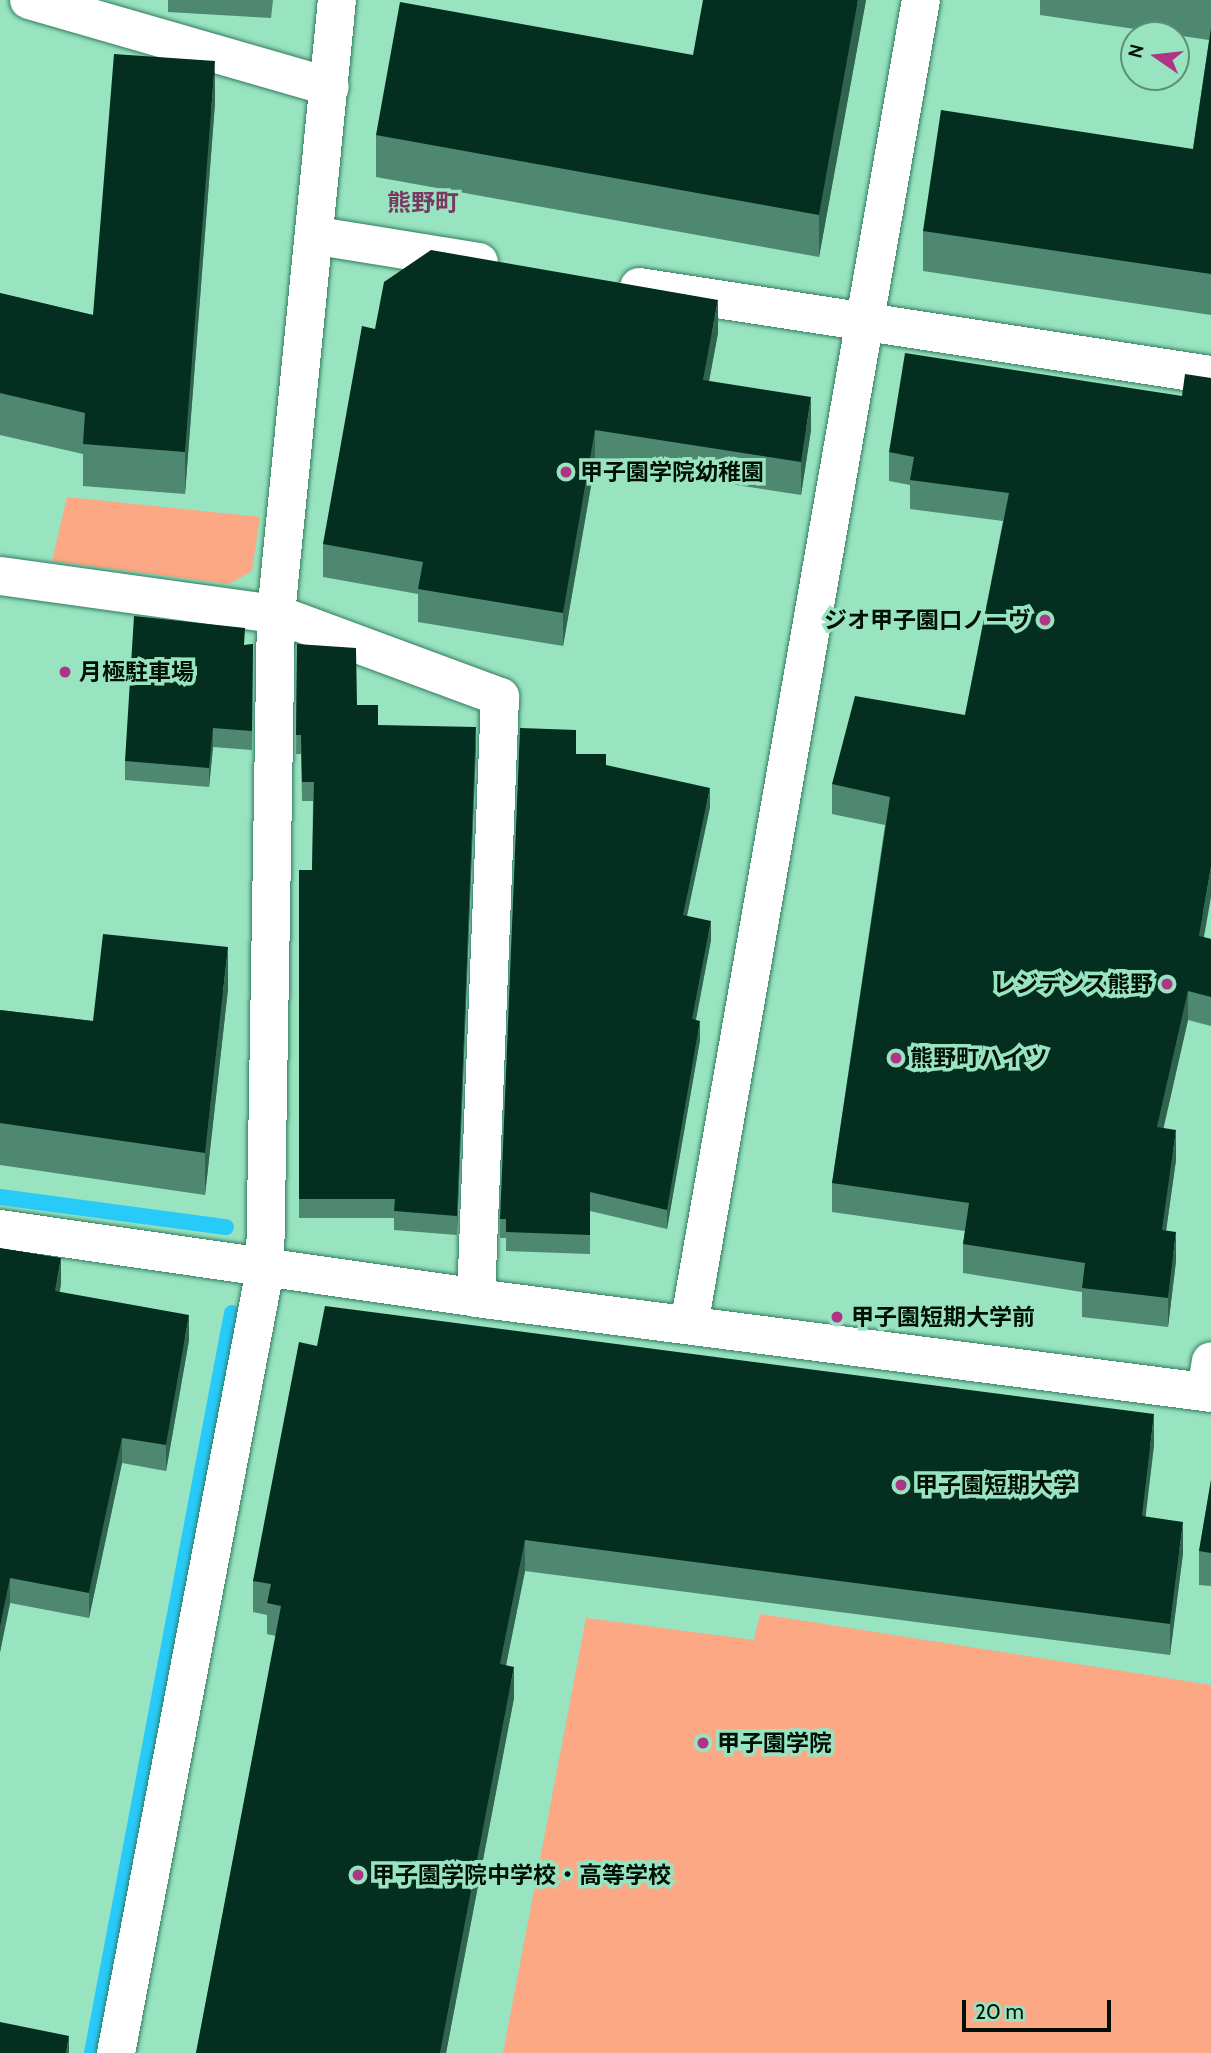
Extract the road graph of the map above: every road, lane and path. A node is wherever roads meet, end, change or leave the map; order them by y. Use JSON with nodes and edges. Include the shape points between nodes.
{"nodes":[{"id":1,"x":29,"y":0,"type":"edge"},
{"id":2,"x":337,"y":0,"type":"edge"},
{"id":3,"x":921,"y":0,"type":"edge"},
{"id":4,"x":330,"y":88,"type":"junction"},
{"id":5,"x":318,"y":236,"type":"junction"},
{"id":6,"x":523,"y":269,"type":"edge"},
{"id":7,"x":604,"y":282,"type":"edge"},
{"id":8,"x":864,"y":323,"type":"junction"},
{"id":9,"x":1211,"y":375,"type":"edge"},
{"id":10,"x":0,"y":576,"type":"edge"},
{"id":11,"x":0,"y":582,"type":"edge"},
{"id":12,"x":276,"y":614,"type":"junction"},
{"id":13,"x":0,"y":1229,"type":"edge"},
{"id":14,"x":265,"y":1270,"type":"junction"},
{"id":15,"x":476,"y":1298,"type":"junction"},
{"id":16,"x":689,"y":1325,"type":"junction"},
{"id":17,"x":1209,"y":1382,"type":"edge"},
{"id":18,"x":116,"y":2053,"type":"edge"}],
"edges":[{"from":1,"to":4,"type":"street"},
{"from":2,"to":4,"type":"street"},
{"from":3,"to":8,"type":"street"},
{"from":4,"to":5,"type":"street"},
{"from":5,"to":6,"type":"street"},
{"from":5,"to":12,"type":"street"},
{"from":7,"to":8,"type":"street"},
{"from":8,"to":9,"type":"street"},
{"from":8,"to":16,"type":"street"},
{"from":10,"to":11,"type":"street"},
{"from":10,"to":12,"type":"street"},
{"from":12,"to":14,"type":"street"},
{"from":12,"to":15,"type":"street","via":[[500,697]]},
{"from":13,"to":14,"type":"street"},
{"from":14,"to":15,"type":"street"},
{"from":14,"to":18,"type":"street"},
{"from":15,"to":16,"type":"street"},
{"from":16,"to":17,"type":"street"}]}
